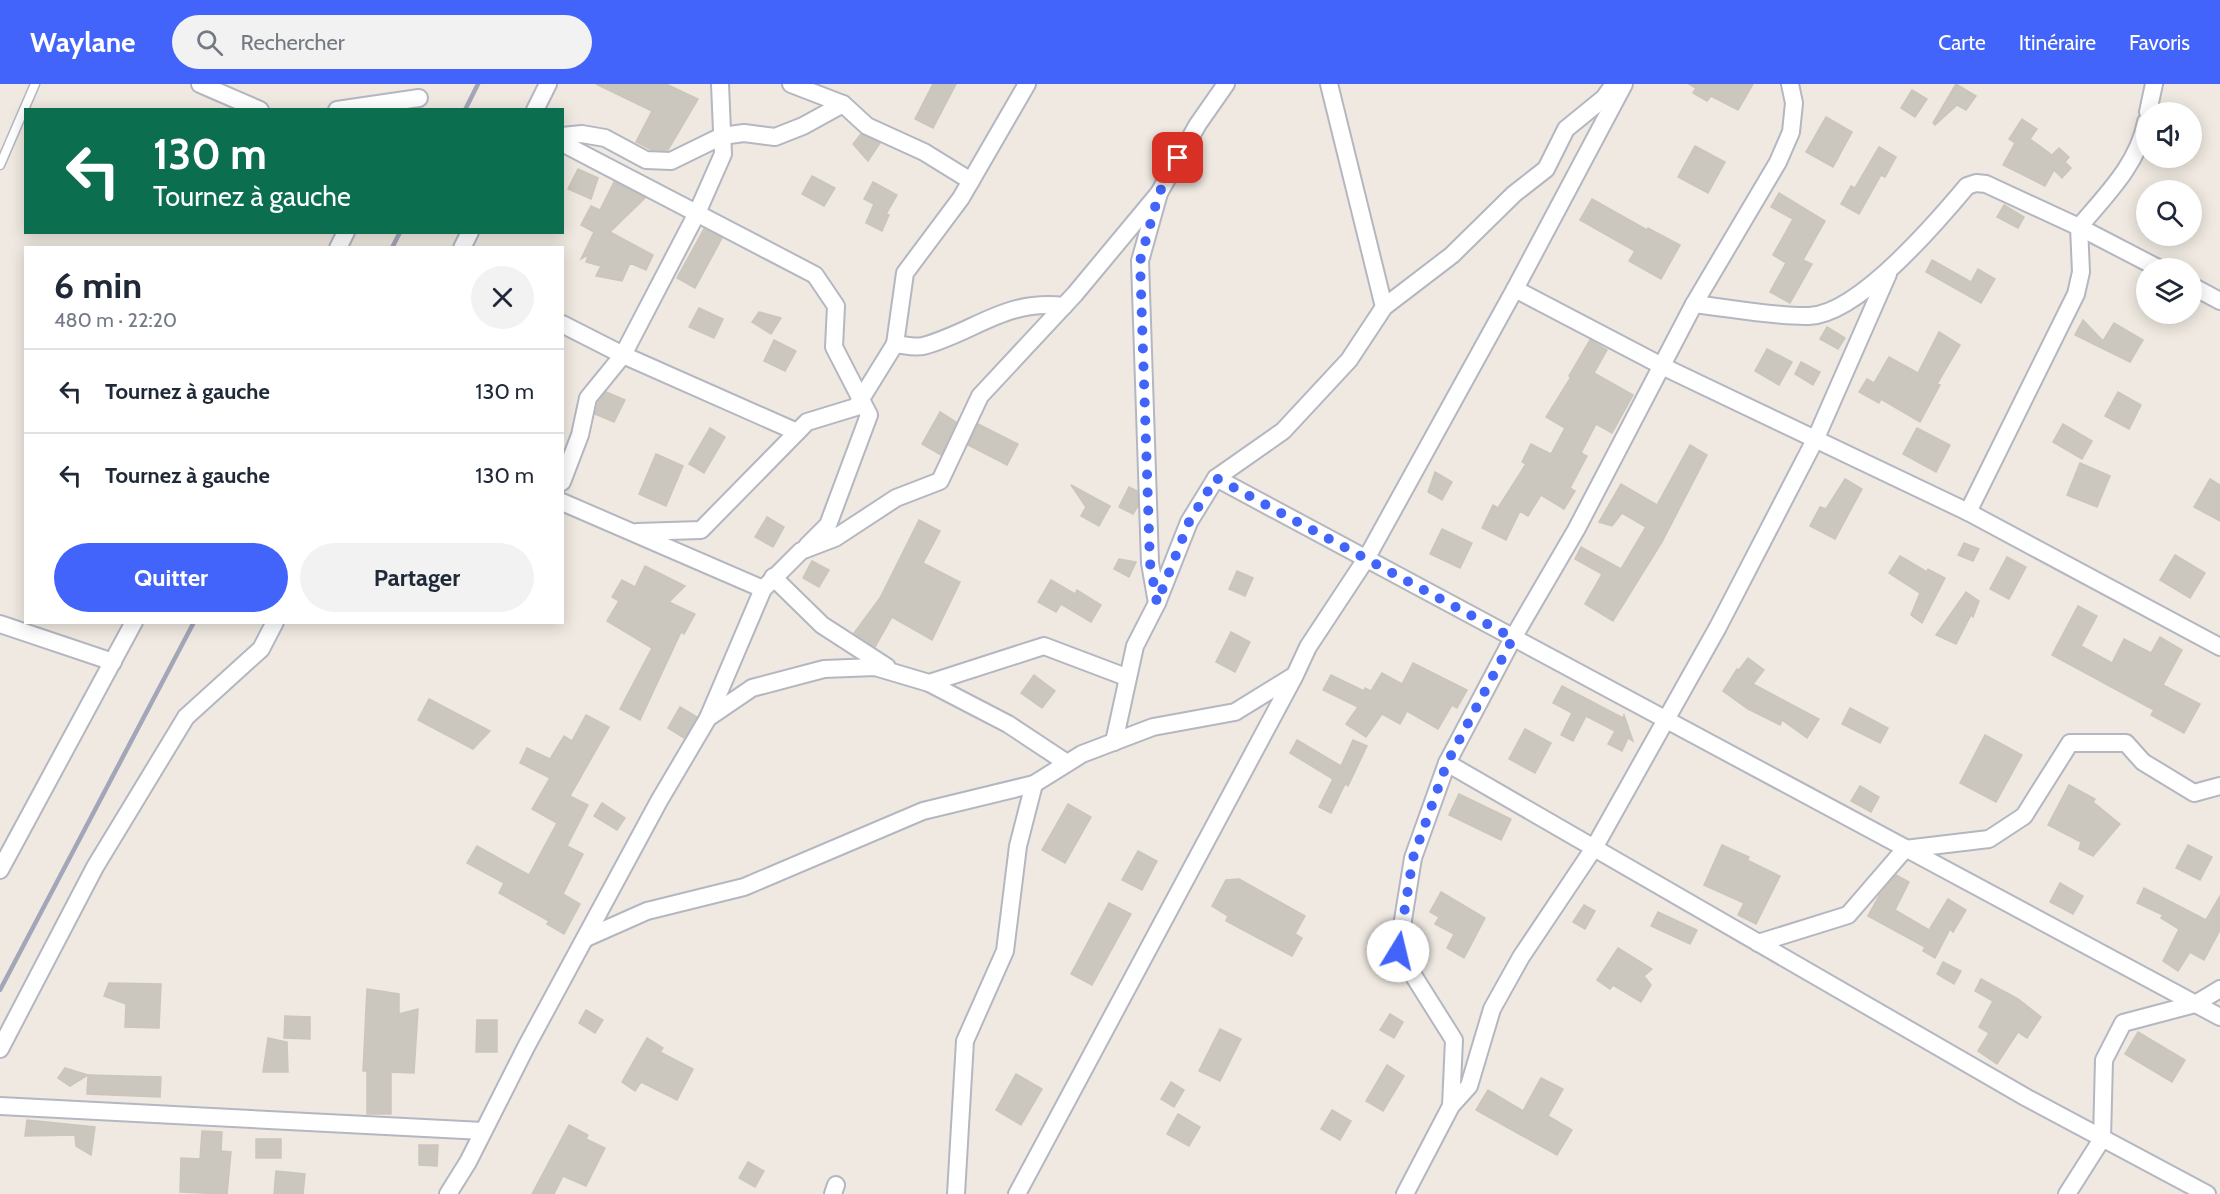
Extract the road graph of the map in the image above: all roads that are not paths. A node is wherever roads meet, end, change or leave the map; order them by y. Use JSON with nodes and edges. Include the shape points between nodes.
{"nodes":[{"id":1,"x":35,"y":84,"type":"edge"},
{"id":2,"x":200,"y":84,"type":"edge"},
{"id":3,"x":548,"y":84,"type":"edge"},
{"id":4,"x":720,"y":84,"type":"edge"},
{"id":5,"x":791,"y":84,"type":"edge"},
{"id":6,"x":1027,"y":84,"type":"edge"},
{"id":7,"x":1226,"y":84,"type":"edge"},
{"id":8,"x":1329,"y":84,"type":"edge"},
{"id":9,"x":1614,"y":84,"type":"edge"},
{"id":10,"x":1624,"y":84,"type":"edge"},
{"id":11,"x":1790,"y":84,"type":"edge"},
{"id":12,"x":2154,"y":84,"type":"edge"},
{"id":13,"x":419,"y":97,"type":"edge"},
{"id":14,"x":2150,"y":102,"type":"edge"},
{"id":15,"x":843,"y":104,"type":"junction"},
{"id":16,"x":25,"y":108,"type":"edge"},
{"id":17,"x":255,"y":108,"type":"edge"},
{"id":18,"x":350,"y":108,"type":"edge"},
{"id":19,"x":536,"y":108,"type":"edge"},
{"id":20,"x":24,"y":109,"type":"edge"},
{"id":21,"x":564,"y":136,"type":"edge"},
{"id":22,"x":722,"y":136,"type":"junction"},
{"id":23,"x":564,"y":144,"type":"edge"},
{"id":24,"x":2136,"y":152,"type":"edge"},
{"id":25,"x":0,"y":165,"type":"edge"},
{"id":26,"x":971,"y":181,"type":"junction"},
{"id":27,"x":1159,"y":193,"type":"junction"},
{"id":28,"x":697,"y":213,"type":"junction"},
{"id":29,"x":2079,"y":227,"type":"junction"},
{"id":30,"x":2139,"y":258,"type":"edge"},
{"id":31,"x":1888,"y":274,"type":"junction"},
{"id":32,"x":1515,"y":289,"type":"junction"},
{"id":33,"x":2202,"y":291,"type":"edge"},
{"id":34,"x":2220,"y":301,"type":"edge"},
{"id":35,"x":1694,"y":304,"type":"junction"},
{"id":36,"x":1064,"y":306,"type":"junction"},
{"id":37,"x":1384,"y":307,"type":"junction"},
{"id":38,"x":564,"y":325,"type":"edge"},
{"id":39,"x":895,"y":344,"type":"junction"},
{"id":40,"x":623,"y":355,"type":"junction"},
{"id":41,"x":1664,"y":367,"type":"junction"},
{"id":42,"x":860,"y":401,"type":"junction"},
{"id":43,"x":797,"y":432,"type":"junction"},
{"id":44,"x":1815,"y":438,"type":"junction"},
{"id":45,"x":564,"y":477,"type":"edge"},
{"id":46,"x":1216,"y":478,"type":"junction"},
{"id":47,"x":564,"y":503,"type":"edge"},
{"id":48,"x":1968,"y":512,"type":"junction"},
{"id":49,"x":637,"y":532,"type":"junction"},
{"id":50,"x":801,"y":551,"type":"junction"},
{"id":51,"x":1366,"y":560,"type":"junction"},
{"id":52,"x":768,"y":583,"type":"junction"},
{"id":53,"x":1157,"y":603,"type":"junction"},
{"id":54,"x":0,"y":624,"type":"edge"},
{"id":55,"x":133,"y":624,"type":"edge"},
{"id":56,"x":274,"y":624,"type":"edge"},
{"id":57,"x":1513,"y":638,"type":"junction"},
{"id":58,"x":2220,"y":647,"type":"edge"},
{"id":59,"x":113,"y":662,"type":"junction"},
{"id":60,"x":897,"y":673,"type":"junction"},
{"id":61,"x":1295,"y":675,"type":"junction"},
{"id":62,"x":1126,"y":677,"type":"junction"},
{"id":63,"x":935,"y":681,"type":"junction"},
{"id":64,"x":708,"y":718,"type":"junction"},
{"id":65,"x":1667,"y":721,"type":"junction"},
{"id":66,"x":1114,"y":742,"type":"junction"},
{"id":67,"x":1447,"y":763,"type":"junction"},
{"id":68,"x":1067,"y":764,"type":"junction"},
{"id":69,"x":1034,"y":784,"type":"junction"},
{"id":70,"x":2220,"y":786,"type":"edge"},
{"id":71,"x":1594,"y":848,"type":"junction"},
{"id":72,"x":1905,"y":849,"type":"junction"},
{"id":73,"x":0,"y":870,"type":"edge"},
{"id":74,"x":586,"y":938,"type":"junction"},
{"id":75,"x":1758,"y":943,"type":"junction"},
{"id":76,"x":2220,"y":989,"type":"edge"},
{"id":77,"x":2195,"y":1004,"type":"junction"},
{"id":78,"x":2220,"y":1017,"type":"edge"},
{"id":79,"x":0,"y":1049,"type":"edge"},
{"id":80,"x":0,"y":1106,"type":"edge"},
{"id":81,"x":1451,"y":1106,"type":"junction"},
{"id":82,"x":483,"y":1131,"type":"junction"},
{"id":83,"x":2103,"y":1139,"type":"junction"},
{"id":84,"x":448,"y":1194,"type":"edge"},
{"id":85,"x":956,"y":1194,"type":"edge"},
{"id":86,"x":1017,"y":1194,"type":"edge"},
{"id":87,"x":1405,"y":1194,"type":"edge"},
{"id":88,"x":2067,"y":1194,"type":"edge"},
{"id":89,"x":2207,"y":1194,"type":"edge"}],
"edges":[{"from":1,"to":16,"type":"lane"},
{"from":2,"to":17,"type":"street"},
{"from":3,"to":19,"type":"street"},
{"from":4,"to":22,"type":"street"},
{"from":5,"to":15,"type":"street"},
{"from":6,"to":26,"type":"street"},
{"from":7,"to":27,"type":"street"},
{"from":8,"to":37,"type":"street"},
{"from":9,"to":37,"type":"street","via":[[1604,98],[1566,129],[1546,168],[1452,255]]},
{"from":10,"to":32,"type":"street"},
{"from":11,"to":35,"type":"street","via":[[1794,103],[1791,132],[1778,162]]},
{"from":12,"to":14,"type":"street"},
{"from":13,"to":18,"type":"street"},
{"from":15,"to":22,"type":"street","via":[[775,137]]},
{"from":15,"to":26,"type":"street","via":[[867,126],[924,152]]},
{"from":20,"to":25,"type":"lane"},
{"from":21,"to":22,"type":"street","via":[[605,138],[646,160],[671,161]]},
{"from":22,"to":28,"type":"street","via":[[723,154]]},
{"from":23,"to":28,"type":"street"},
{"from":24,"to":29,"type":"street","via":[[2125,173]]},
{"from":26,"to":39,"type":"street","via":[[905,273]]},
{"from":27,"to":36,"type":"street"},
{"from":27,"to":53,"type":"street","via":[[1140,261],[1150,563]]},
{"from":28,"to":40,"type":"street"},
{"from":28,"to":42,"type":"street","via":[[815,274],[836,306],[834,347]]},
{"from":29,"to":30,"type":"street"},
{"from":29,"to":31,"type":"street","via":[[1986,184],[1976,183],[1967,186]]},
{"from":29,"to":48,"type":"street","via":[[2081,272],[2076,294]]},
{"from":31,"to":35,"type":"street","via":[[1839,306],[1811,316]]},
{"from":31,"to":44,"type":"street"},
{"from":32,"to":41,"type":"street"},
{"from":32,"to":51,"type":"street"},
{"from":33,"to":34,"type":"street"},
{"from":35,"to":41,"type":"street"},
{"from":36,"to":39,"type":"street","via":[[1040,303],[995,315],[921,346]]},
{"from":36,"to":50,"type":"street","via":[[980,396],[940,482],[896,498],[835,538]]},
{"from":37,"to":46,"type":"street","via":[[1349,360],[1283,431]]},
{"from":38,"to":40,"type":"street"},
{"from":39,"to":42,"type":"street"},
{"from":40,"to":43,"type":"street"},
{"from":40,"to":45,"type":"street","via":[[588,398],[580,435]]},
{"from":41,"to":44,"type":"street"},
{"from":41,"to":57,"type":"street"},
{"from":42,"to":43,"type":"street","via":[[856,407],[807,423]]},
{"from":42,"to":50,"type":"street","via":[[869,415],[844,485],[828,525]]},
{"from":43,"to":49,"type":"street","via":[[701,530]]},
{"from":44,"to":48,"type":"street"},
{"from":44,"to":65,"type":"street"},
{"from":46,"to":51,"type":"street"},
{"from":46,"to":53,"type":"street","via":[[1189,522]]},
{"from":47,"to":49,"type":"street"},
{"from":48,"to":58,"type":"street"},
{"from":49,"to":52,"type":"street"},
{"from":50,"to":52,"type":"street"},
{"from":51,"to":57,"type":"street"},
{"from":51,"to":61,"type":"street","via":[[1308,647]]},
{"from":52,"to":60,"type":"street","via":[[822,625]]},
{"from":52,"to":64,"type":"street"},
{"from":53,"to":62,"type":"street","via":[[1135,646]]},
{"from":54,"to":59,"type":"street"},
{"from":55,"to":59,"type":"street"},
{"from":56,"to":79,"type":"street","via":[[261,650],[186,717],[95,867]]},
{"from":57,"to":65,"type":"street"},
{"from":57,"to":67,"type":"street"},
{"from":59,"to":73,"type":"street"},
{"from":60,"to":63,"type":"street"},
{"from":60,"to":64,"type":"street","via":[[875,667],[824,669],[752,688]]},
{"from":61,"to":66,"type":"street","via":[[1235,712],[1154,727]]},
{"from":61,"to":86,"type":"street"},
{"from":62,"to":63,"type":"street","via":[[1044,646]]},
{"from":62,"to":66,"type":"street"},
{"from":63,"to":68,"type":"street"},
{"from":64,"to":74,"type":"street"},
{"from":65,"to":71,"type":"street"},
{"from":65,"to":72,"type":"street"},
{"from":66,"to":68,"type":"street"},
{"from":67,"to":71,"type":"street"},
{"from":67,"to":81,"type":"street","via":[[1413,858],[1398,951],[1454,1040]]},
{"from":68,"to":69,"type":"street"},
{"from":69,"to":74,"type":"street","via":[[923,811],[744,887],[646,911]]},
{"from":69,"to":85,"type":"street","via":[[1018,846],[1005,951],[965,1041]]},
{"from":70,"to":72,"type":"street","via":[[2193,793],[2144,762],[2126,743],[2070,743],[2024,816],[1989,839]]},
{"from":71,"to":75,"type":"street"},
{"from":71,"to":81,"type":"street","via":[[1521,957],[1492,1009],[1469,1086]]},
{"from":72,"to":75,"type":"street","via":[[1848,915]]},
{"from":72,"to":77,"type":"street"},
{"from":74,"to":82,"type":"street"},
{"from":75,"to":83,"type":"street"},
{"from":76,"to":77,"type":"street"},
{"from":77,"to":78,"type":"street"},
{"from":77,"to":83,"type":"street","via":[[2123,1023],[2104,1060]]},
{"from":80,"to":82,"type":"street"},
{"from":81,"to":87,"type":"street"},
{"from":82,"to":84,"type":"street"},
{"from":83,"to":88,"type":"street"},
{"from":83,"to":89,"type":"street"}]}
